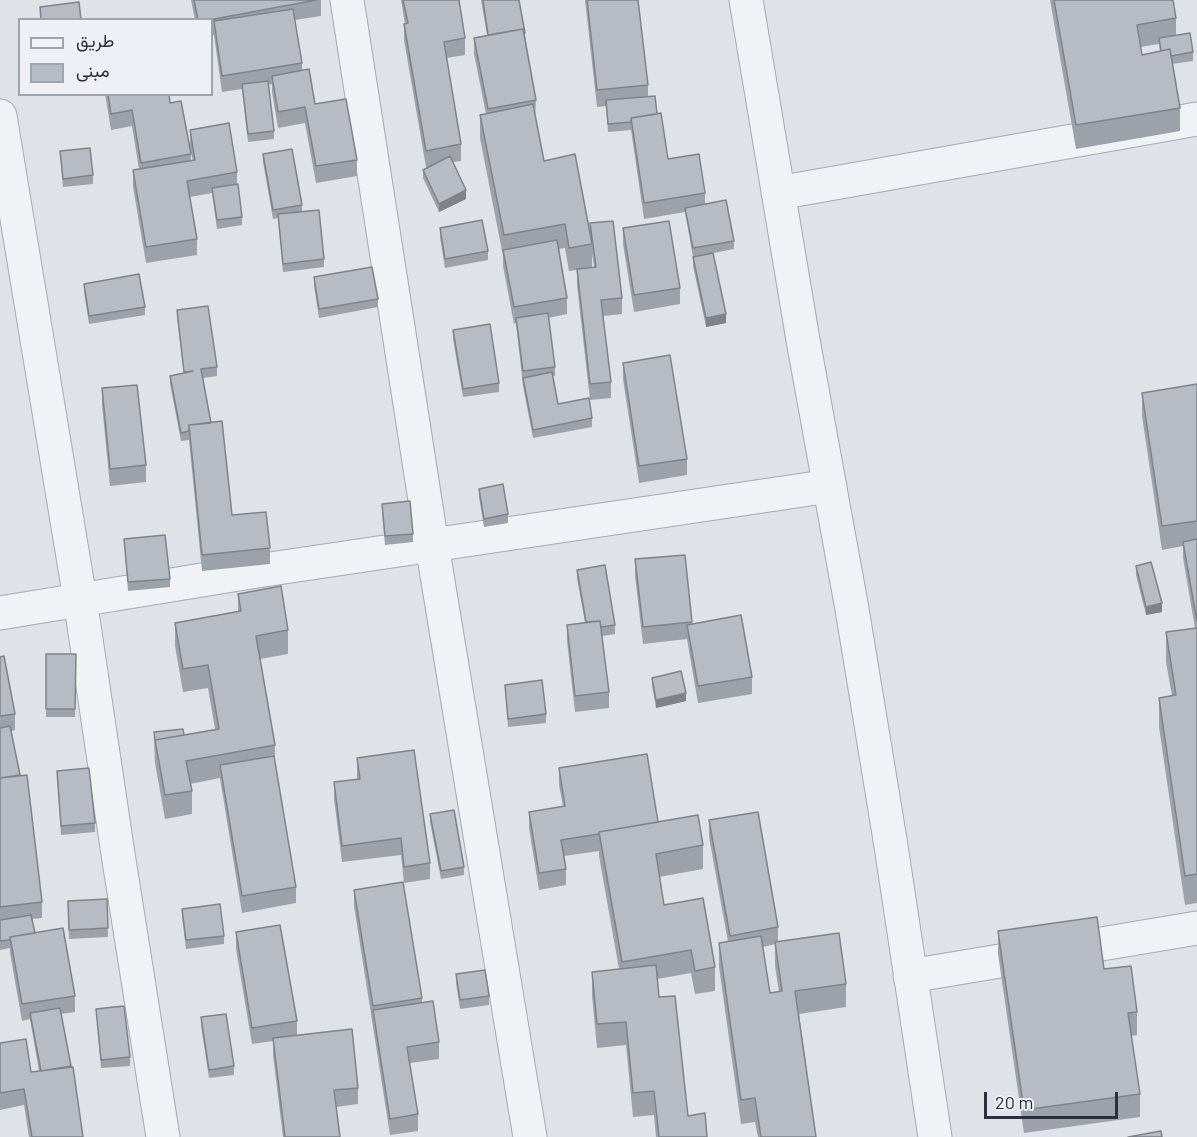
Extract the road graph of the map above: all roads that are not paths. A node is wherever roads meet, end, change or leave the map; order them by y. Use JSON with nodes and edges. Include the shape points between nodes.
{"nodes":[{"id":1,"x":347,"y":0,"type":"edge"},
{"id":2,"x":746,"y":0,"type":"edge"},
{"id":3,"x":0,"y":116,"type":"edge"},
{"id":4,"x":1197,"y":119,"type":"edge"},
{"id":5,"x":778,"y":193,"type":"junction"},
{"id":6,"x":830,"y":486,"type":"junction"},
{"id":7,"x":432,"y":545,"type":"junction"},
{"id":8,"x":80,"y":599,"type":"junction"},
{"id":9,"x":0,"y":613,"type":"edge"},
{"id":10,"x":1197,"y":928,"type":"edge"},
{"id":11,"x":910,"y":976,"type":"junction"},
{"id":12,"x":163,"y":1137,"type":"edge"},
{"id":13,"x":530,"y":1137,"type":"edge"},
{"id":14,"x":935,"y":1137,"type":"edge"}],
"edges":[{"from":1,"to":7,"type":"street"},
{"from":2,"to":5,"type":"street"},
{"from":3,"to":8,"type":"street"},
{"from":4,"to":5,"type":"street"},
{"from":5,"to":6,"type":"street"},
{"from":6,"to":7,"type":"street"},
{"from":6,"to":11,"type":"street"},
{"from":7,"to":8,"type":"street"},
{"from":7,"to":13,"type":"street"},
{"from":8,"to":9,"type":"street"},
{"from":8,"to":12,"type":"street"},
{"from":10,"to":11,"type":"street"},
{"from":11,"to":14,"type":"street"}]}
